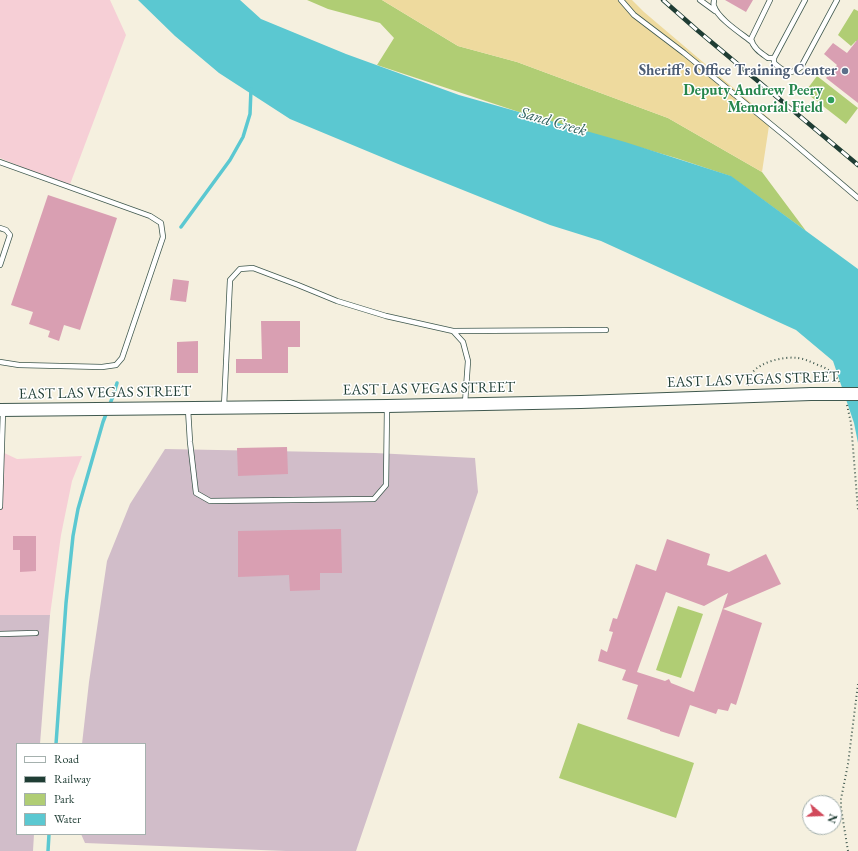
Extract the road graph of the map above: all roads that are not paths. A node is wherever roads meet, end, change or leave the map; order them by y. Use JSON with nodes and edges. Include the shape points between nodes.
{"nodes":[{"id":1,"x":620,"y":0,"type":"edge"},
{"id":2,"x":700,"y":0,"type":"edge"},
{"id":3,"x":714,"y":0,"type":"edge"},
{"id":4,"x":770,"y":0,"type":"edge"},
{"id":5,"x":805,"y":0,"type":"edge"},
{"id":6,"x":837,"y":0,"type":"edge"},
{"id":7,"x":717,"y":12,"type":"junction"},
{"id":8,"x":752,"y":42,"type":"junction"},
{"id":9,"x":774,"y":58,"type":"junction"},
{"id":10,"x":0,"y":162,"type":"edge"},
{"id":11,"x":858,"y":198,"type":"edge"},
{"id":12,"x":0,"y":228,"type":"edge"},
{"id":13,"x":0,"y":265,"type":"edge"},
{"id":14,"x":606,"y":330,"type":"dead end"},
{"id":15,"x":453,"y":331,"type":"junction"},
{"id":16,"x":0,"y":362,"type":"edge"},
{"id":17,"x":858,"y":394,"type":"edge"},
{"id":18,"x":465,"y":404,"type":"junction"},
{"id":19,"x":387,"y":406,"type":"junction"},
{"id":20,"x":188,"y":408,"type":"junction"},
{"id":21,"x":224,"y":408,"type":"junction"},
{"id":22,"x":1,"y":410,"type":"edge"},
{"id":23,"x":1,"y":467,"type":"edge"},
{"id":24,"x":0,"y":507,"type":"edge"},
{"id":25,"x":36,"y":633,"type":"dead end"},
{"id":26,"x":0,"y":634,"type":"edge"}],
"edges":[{"from":1,"to":11,"type":"lane","via":[[634,15],[690,58]]},
{"from":2,"to":7,"type":"lane"},
{"from":3,"to":7,"type":"lane"},
{"from":4,"to":8,"type":"lane"},
{"from":5,"to":9,"type":"lane"},
{"from":6,"to":9,"type":"lane","via":[[801,67],[792,73],[788,72],[774,63]]},
{"from":7,"to":8,"type":"lane"},
{"from":8,"to":9,"type":"lane","via":[[756,49],[768,58]]},
{"from":10,"to":16,"type":"lane","via":[[150,216],[161,223],[163,237],[122,358],[116,365],[19,365]]},
{"from":12,"to":13,"type":"lane","via":[[10,234]]},
{"from":14,"to":15,"type":"lane"},
{"from":15,"to":18,"type":"lane","via":[[463,342],[468,361]]},
{"from":15,"to":21,"type":"lane","via":[[337,302],[253,268],[240,269],[230,280]]},
{"from":17,"to":18,"type":"street","name":"EAST LAS VEGAS STREET","bridge":true},
{"from":18,"to":19,"type":"street","name":"EAST LAS VEGAS STREET"},
{"from":19,"to":20,"type":"lane","via":[[386,486],[374,500],[210,501],[196,493]]},
{"from":19,"to":21,"type":"street","name":"EAST LAS VEGAS STREET"},
{"from":20,"to":21,"type":"street","name":"EAST LAS VEGAS STREET"},
{"from":20,"to":22,"type":"street","name":"EAST LAS VEGAS STREET"},
{"from":22,"to":23,"type":"lane"},
{"from":23,"to":24,"type":"lane"},
{"from":25,"to":26,"type":"lane"}]}
